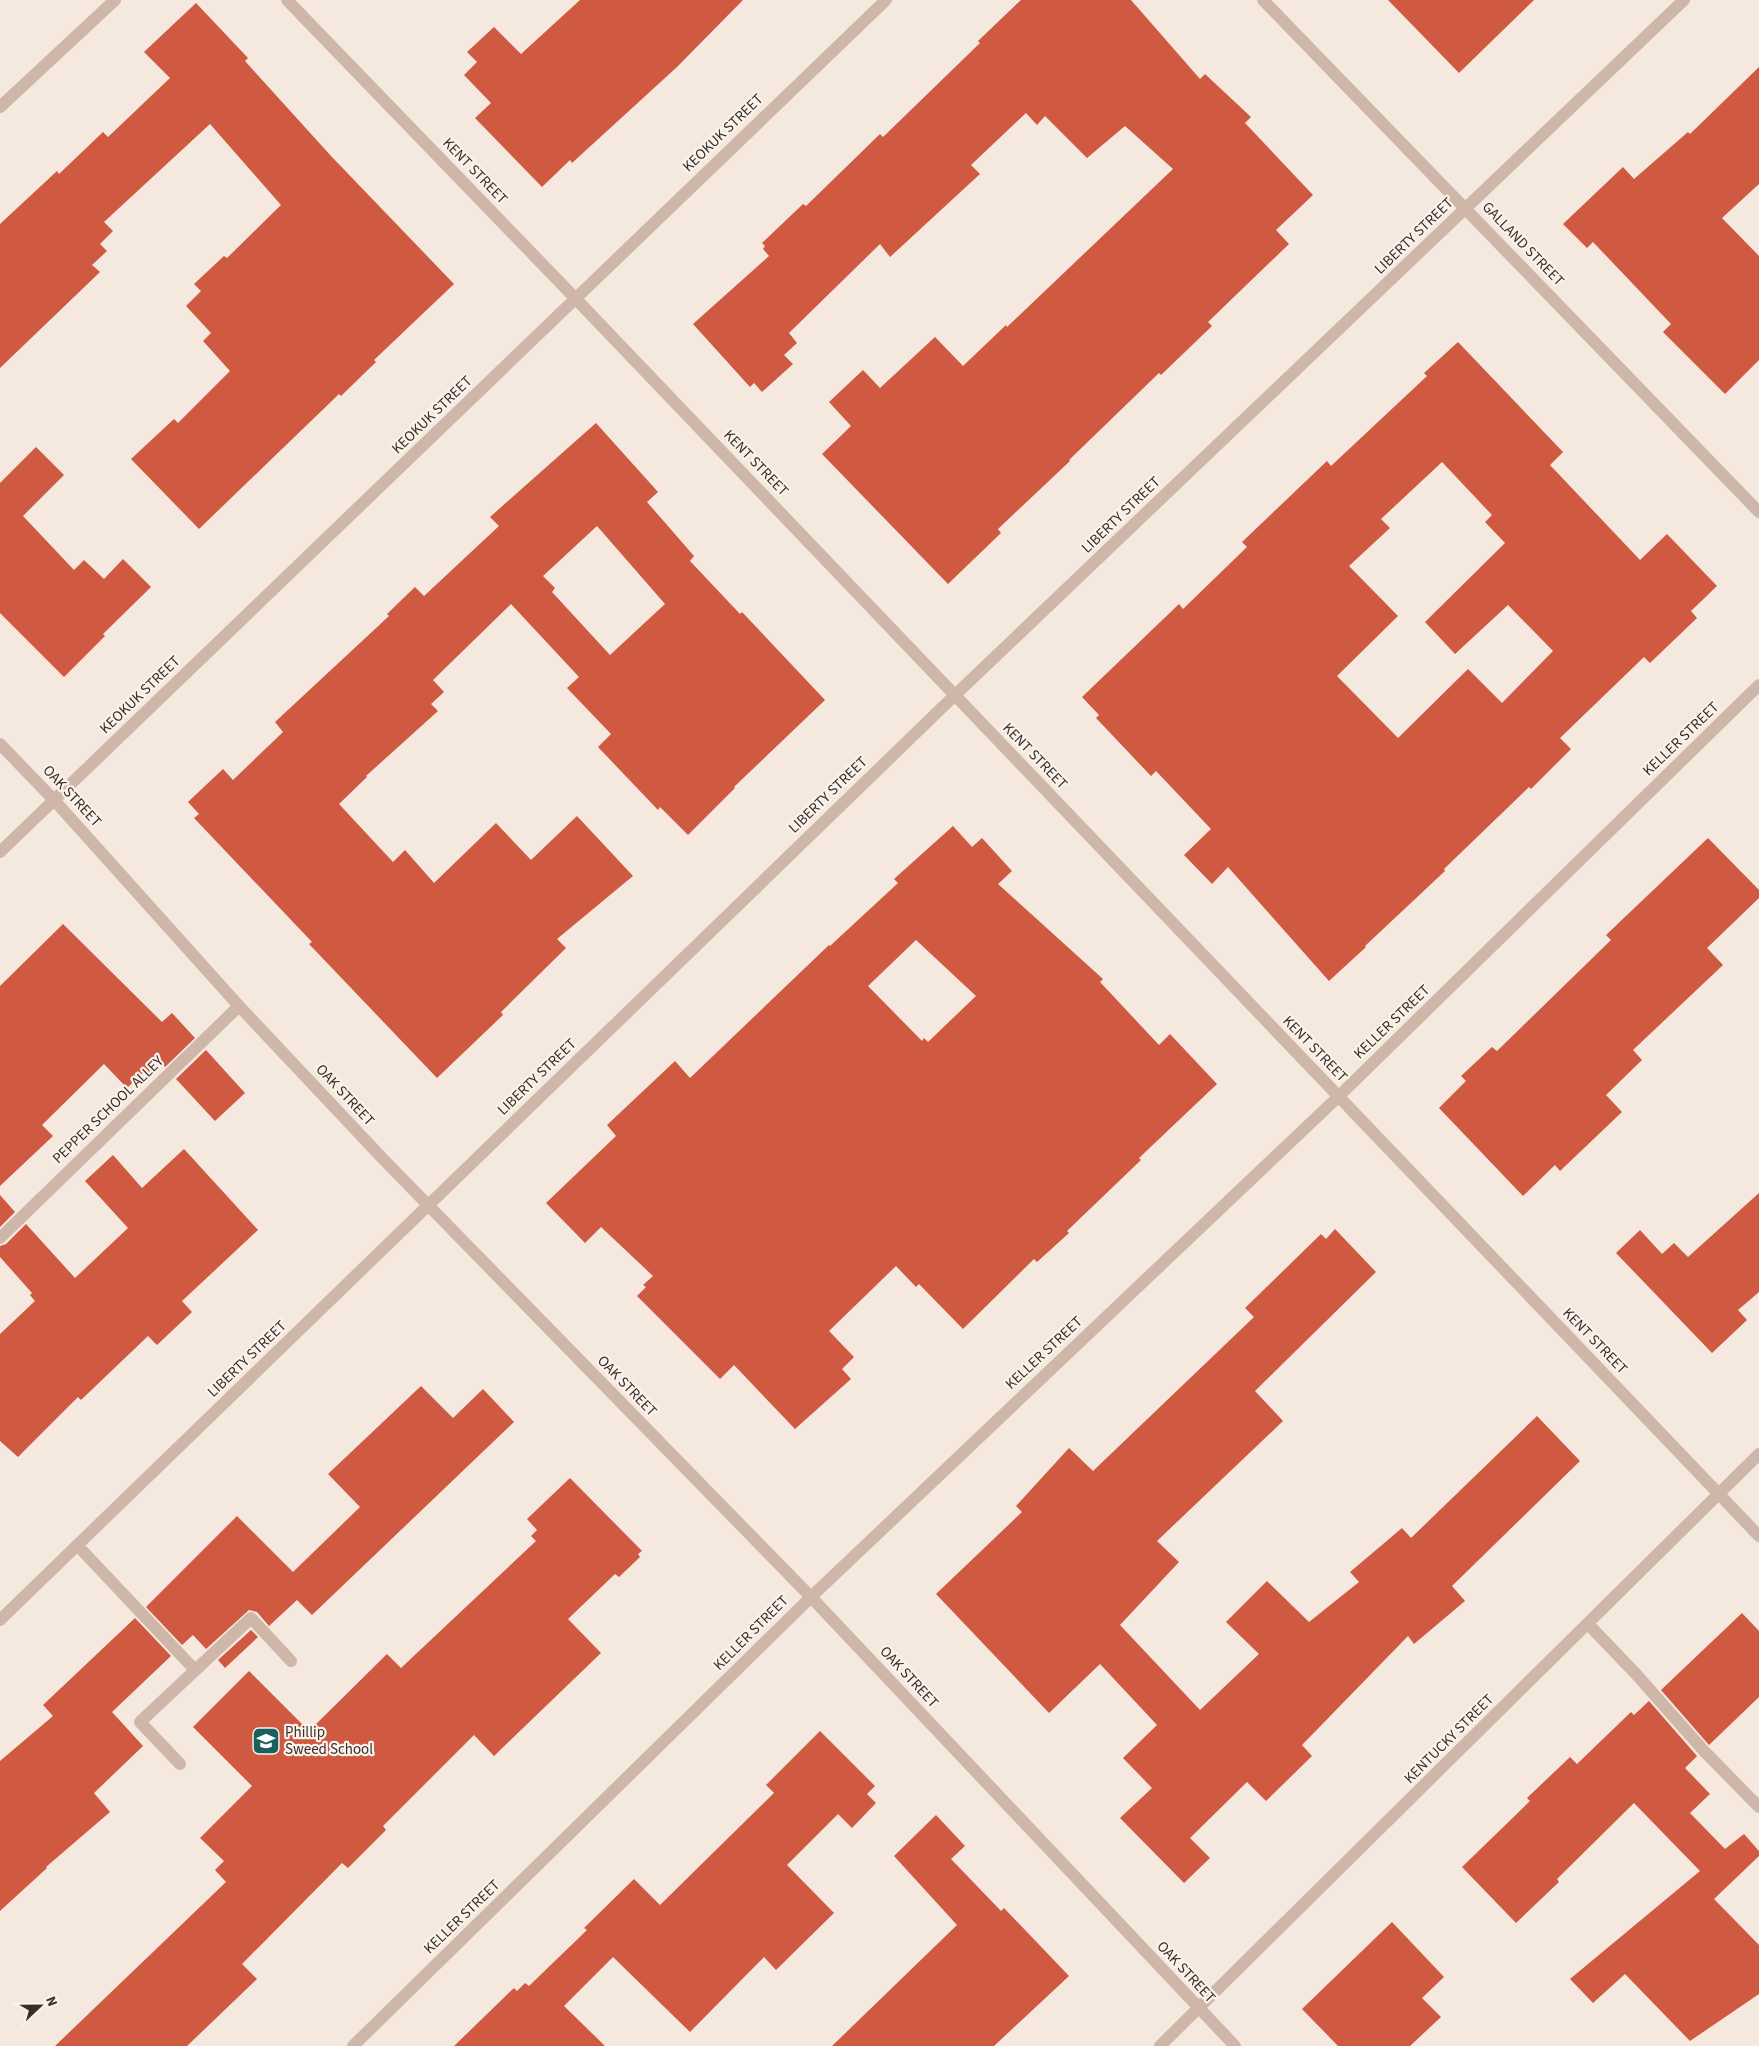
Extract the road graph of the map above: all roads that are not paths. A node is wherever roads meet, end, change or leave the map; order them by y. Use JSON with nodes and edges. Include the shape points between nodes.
{"nodes":[{"id":1,"x":115,"y":0,"type":"edge"},
{"id":2,"x":287,"y":0,"type":"edge"},
{"id":3,"x":886,"y":0,"type":"edge"},
{"id":4,"x":1263,"y":0,"type":"edge"},
{"id":5,"x":1684,"y":0,"type":"edge"},
{"id":6,"x":0,"y":107,"type":"edge"},
{"id":7,"x":1466,"y":208,"type":"junction"},
{"id":8,"x":575,"y":298,"type":"junction"},
{"id":9,"x":1759,"y":512,"type":"edge"},
{"id":10,"x":1759,"y":685,"type":"edge"},
{"id":11,"x":954,"y":696,"type":"junction"},
{"id":12,"x":0,"y":744,"type":"edge"},
{"id":13,"x":54,"y":800,"type":"junction"},
{"id":14,"x":0,"y":852,"type":"edge"},
{"id":15,"x":239,"y":1006,"type":"junction"},
{"id":16,"x":1338,"y":1098,"type":"junction"},
{"id":17,"x":428,"y":1206,"type":"junction"},
{"id":18,"x":0,"y":1238,"type":"edge"},
{"id":19,"x":1759,"y":1454,"type":"edge"},
{"id":20,"x":1719,"y":1494,"type":"junction"},
{"id":21,"x":1759,"y":1536,"type":"edge"},
{"id":22,"x":77,"y":1545,"type":"junction"},
{"id":23,"x":811,"y":1597,"type":"junction"},
{"id":24,"x":0,"y":1620,"type":"edge"},
{"id":25,"x":1588,"y":1624,"type":"junction"},
{"id":26,"x":291,"y":1661,"type":"dead end"},
{"id":27,"x":195,"y":1670,"type":"junction"},
{"id":28,"x":180,"y":1764,"type":"dead end"},
{"id":29,"x":1759,"y":1807,"type":"edge"},
{"id":30,"x":1199,"y":2009,"type":"junction"},
{"id":31,"x":353,"y":2046,"type":"edge"},
{"id":32,"x":1160,"y":2046,"type":"edge"},
{"id":33,"x":1235,"y":2046,"type":"edge"}],
"edges":[{"from":1,"to":6,"type":"street"},
{"from":2,"to":8,"type":"street","name":"KENT STREET"},
{"from":3,"to":8,"type":"street","name":"KEOKUK STREET"},
{"from":4,"to":7,"type":"street","name":"GALLAND STREET"},
{"from":5,"to":7,"type":"street","name":"LIBERTY STREET"},
{"from":7,"to":9,"type":"street","name":"GALLAND STREET"},
{"from":7,"to":11,"type":"street","name":"LIBERTY STREET"},
{"from":8,"to":11,"type":"street","name":"KENT STREET"},
{"from":8,"to":13,"type":"street","name":"KEOKUK STREET"},
{"from":10,"to":16,"type":"street","name":"KELLER STREET"},
{"from":11,"to":16,"type":"street","name":"KENT STREET"},
{"from":11,"to":17,"type":"street","name":"LIBERTY STREET"},
{"from":12,"to":13,"type":"street","name":"OAK STREET"},
{"from":13,"to":14,"type":"street","name":"KEOKUK STREET"},
{"from":13,"to":15,"type":"street","name":"OAK STREET"},
{"from":15,"to":17,"type":"street","name":"OAK STREET"},
{"from":15,"to":18,"type":"street","name":"PEPPER SCHOOL ALLEY"},
{"from":16,"to":20,"type":"street","name":"KENT STREET"},
{"from":16,"to":23,"type":"street","name":"KELLER STREET"},
{"from":17,"to":22,"type":"street","name":"LIBERTY STREET"},
{"from":17,"to":23,"type":"street","name":"OAK STREET"},
{"from":19,"to":20,"type":"street","name":"KENTUCKY STREET"},
{"from":20,"to":21,"type":"street","name":"KENT STREET"},
{"from":20,"to":25,"type":"street","name":"KENTUCKY STREET"},
{"from":22,"to":24,"type":"street","name":"LIBERTY STREET"},
{"from":22,"to":27,"type":"street"},
{"from":23,"to":30,"type":"street","name":"OAK STREET"},
{"from":23,"to":31,"type":"street","name":"KELLER STREET"},
{"from":25,"to":29,"type":"street","via":[[1704,1752]]},
{"from":25,"to":30,"type":"street","name":"KENTUCKY STREET"},
{"from":26,"to":27,"type":"street","via":[[251,1618]]},
{"from":27,"to":28,"type":"street","via":[[140,1722]]},
{"from":30,"to":32,"type":"street","name":"KENTUCKY STREET"},
{"from":30,"to":33,"type":"street","name":"OAK STREET"}]}
